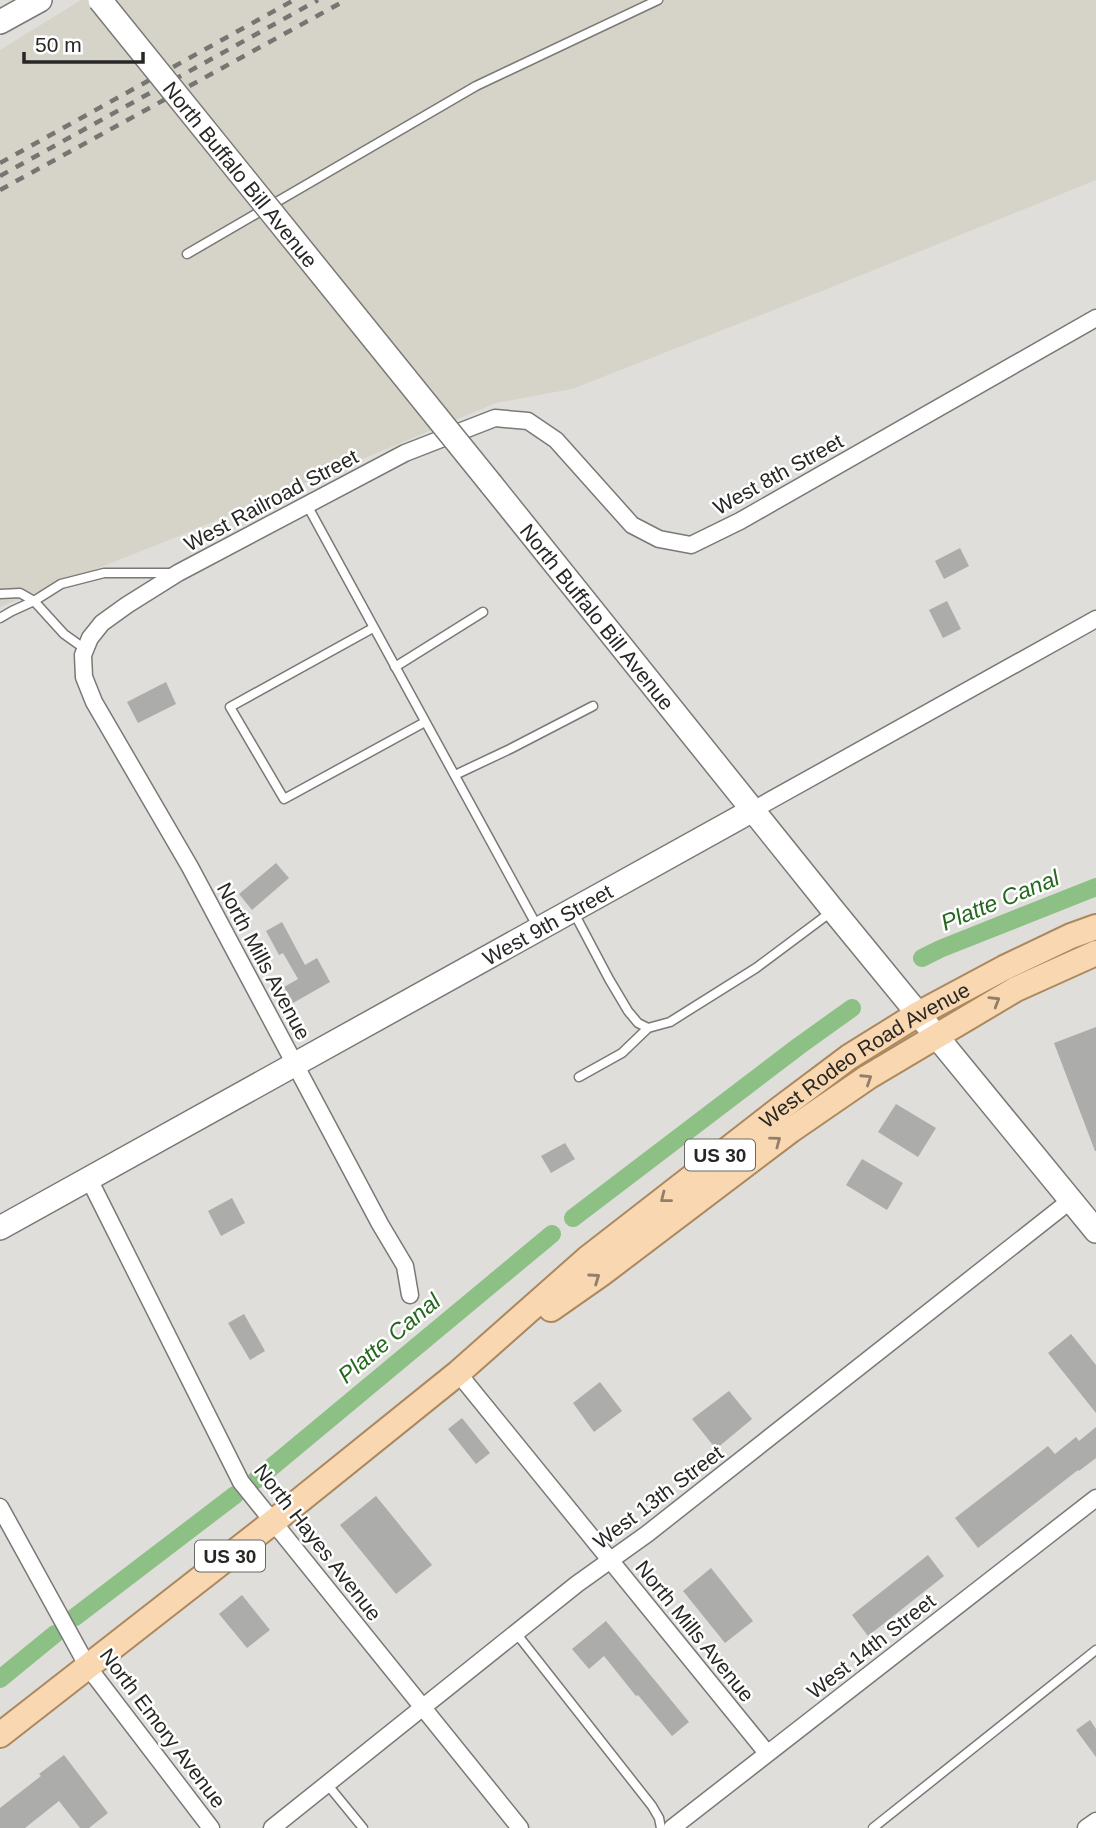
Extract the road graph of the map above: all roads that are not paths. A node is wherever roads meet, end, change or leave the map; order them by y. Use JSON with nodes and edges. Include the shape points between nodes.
{"nodes":[{"id":1,"x":40,"y":0,"type":"edge"},
{"id":2,"x":100,"y":0,"type":"edge"},
{"id":3,"x":658,"y":0,"type":"edge"},
{"id":4,"x":0,"y":22,"type":"edge"},
{"id":5,"x":187,"y":254,"type":"dead end"},
{"id":6,"x":1096,"y":318,"type":"edge"},
{"id":7,"x":495,"y":418,"type":"joint"},
{"id":8,"x":307,"y":505,"type":"junction"},
{"id":9,"x":178,"y":573,"type":"junction"},
{"id":10,"x":0,"y":594,"type":"edge"},
{"id":11,"x":34,"y":601,"type":"junction"},
{"id":12,"x":483,"y":612,"type":"dead end"},
{"id":13,"x":0,"y":618,"type":"edge"},
{"id":14,"x":1096,"y":619,"type":"edge"},
{"id":15,"x":373,"y":628,"type":"junction"},
{"id":16,"x":85,"y":649,"type":"junction"},
{"id":17,"x":395,"y":667,"type":"junction"},
{"id":18,"x":593,"y":706,"type":"dead end"},
{"id":19,"x":425,"y":722,"type":"junction"},
{"id":20,"x":455,"y":775,"type":"junction"},
{"id":21,"x":752,"y":810,"type":"junction"},
{"id":22,"x":572,"y":910,"type":"junction"},
{"id":23,"x":833,"y":910,"type":"junction"},
{"id":24,"x":1096,"y":927,"type":"edge"},
{"id":25,"x":539,"y":929,"type":"junction"},
{"id":26,"x":1096,"y":953,"type":"edge"},
{"id":27,"x":918,"y":1014,"type":"junction"},
{"id":28,"x":648,"y":1028,"type":"junction"},
{"id":29,"x":937,"y":1037,"type":"junction"},
{"id":30,"x":295,"y":1064,"type":"junction"},
{"id":31,"x":579,"y":1077,"type":"dead end"},
{"id":32,"x":89,"y":1179,"type":"junction"},
{"id":33,"x":1071,"y":1200,"type":"junction"},
{"id":34,"x":0,"y":1228,"type":"edge"},
{"id":35,"x":1096,"y":1231,"type":"edge"},
{"id":36,"x":410,"y":1295,"type":"dead end"},
{"id":37,"x":458,"y":1373,"type":"junction"},
{"id":38,"x":1096,"y":1498,"type":"edge"},
{"id":39,"x":0,"y":1507,"type":"edge"},
{"id":40,"x":273,"y":1522,"type":"junction"},
{"id":41,"x":610,"y":1560,"type":"junction"},
{"id":42,"x":516,"y":1633,"type":"junction"},
{"id":43,"x":1096,"y":1650,"type":"edge"},
{"id":44,"x":88,"y":1667,"type":"junction"},
{"id":45,"x":424,"y":1708,"type":"junction"},
{"id":46,"x":0,"y":1735,"type":"edge"},
{"id":47,"x":767,"y":1753,"type":"junction"},
{"id":48,"x":327,"y":1784,"type":"junction"},
{"id":49,"x":1096,"y":1821,"type":"edge"},
{"id":50,"x":211,"y":1828,"type":"edge"},
{"id":51,"x":272,"y":1828,"type":"edge"},
{"id":52,"x":363,"y":1828,"type":"edge"},
{"id":53,"x":520,"y":1828,"type":"edge"},
{"id":54,"x":661,"y":1828,"type":"edge"},
{"id":55,"x":672,"y":1828,"type":"edge"},
{"id":56,"x":873,"y":1828,"type":"edge"},
{"id":57,"x":1086,"y":1828,"type":"edge"}],
"edges":[{"from":1,"to":4,"type":"main road"},
{"from":2,"to":21,"type":"main road","name":"North Buffalo Bill Avenue","bridge":true},
{"from":3,"to":5,"type":"lane","via":[[475,86]]},
{"from":6,"to":7,"type":"street","name":"West 8th Street","via":[[691,545],[659,538],[632,525],[556,440],[528,421]]},
{"from":7,"to":8,"type":"street","name":"West Railroad Street","via":[[405,453]]},
{"from":8,"to":9,"type":"street","name":"West Railroad Street"},
{"from":8,"to":15,"type":"lane"},
{"from":9,"to":11,"type":"lane","via":[[104,573],[61,584]]},
{"from":9,"to":16,"type":"street","name":"West Railroad Street","via":[[102,623]]},
{"from":10,"to":11,"type":"lane","via":[[20,593]]},
{"from":11,"to":13,"type":"lane"},
{"from":11,"to":16,"type":"lane"},
{"from":12,"to":17,"type":"lane"},
{"from":14,"to":21,"type":"street","name":"West 9th Street"},
{"from":15,"to":17,"type":"lane"},
{"from":15,"to":19,"type":"lane","via":[[230,707],[284,799]]},
{"from":16,"to":30,"type":"street","name":"North Mills Avenue","via":[[85,677],[94,702],[190,867]]},
{"from":17,"to":19,"type":"lane"},
{"from":18,"to":20,"type":"lane"},
{"from":19,"to":20,"type":"lane"},
{"from":20,"to":25,"type":"lane"},
{"from":21,"to":22,"type":"main road","name":"West 9th Street"},
{"from":21,"to":23,"type":"main road","name":"North Buffalo Bill Avenue"},
{"from":22,"to":25,"type":"main road","name":"West 9th Street"},
{"from":22,"to":28,"type":"lane","via":[[628,1011]]},
{"from":23,"to":27,"type":"main road","name":"North Buffalo Bill Avenue"},
{"from":23,"to":28,"type":"lane","via":[[756,968],[670,1022]]},
{"from":24,"to":27,"type":"main road","name":"West Rodeo Road Avenue","number":"US 30","via":[[1004,968]]},
{"from":25,"to":30,"type":"main road","name":"West 9th Street"},
{"from":29,"to":26,"type":"main road","name":"West Rodeo Road Avenue","number":"US 30","one_way":true,"via":[[1016,989]]},
{"from":27,"to":29,"type":"main road","name":"North Buffalo Bill Avenue"},
{"from":27,"to":37,"type":"main road","name":"West Rodeo Road Avenue","number":"US 30","one_way":true,"via":[[849,1057],[588,1258]]},
{"from":28,"to":31,"type":"lane","via":[[622,1053]]},
{"from":29,"to":33,"type":"main road","name":"North Buffalo Bill Avenue"},
{"from":37,"to":29,"type":"main road","name":"West Rodeo Road Avenue","number":"US 30","one_way":true,"via":[[601,1273],[791,1130]]},
{"from":30,"to":32,"type":"main road","name":"West 9th Street"},
{"from":30,"to":36,"type":"street","name":"North Mills Avenue","via":[[405,1266]]},
{"from":32,"to":34,"type":"main road","name":"West 9th Street"},
{"from":32,"to":40,"type":"street","name":"North Hayes Avenue","via":[[241,1482]]},
{"from":33,"to":35,"type":"main road","name":"North Buffalo Bill Avenue"},
{"from":33,"to":41,"type":"street","name":"West 13th Street"},
{"from":37,"to":40,"type":"main road","name":"West Rodeo Road Avenue","number":"US 30"},
{"from":37,"to":41,"type":"street","name":"North Mills Avenue"},
{"from":38,"to":47,"type":"street","name":"West 14th Street"},
{"from":39,"to":44,"type":"street","name":"North Emory Avenue"},
{"from":40,"to":44,"type":"main road","name":"West Rodeo Road Avenue","number":"US 30"},
{"from":40,"to":45,"type":"street","name":"North Hayes Avenue"},
{"from":41,"to":42,"type":"street","name":"West 13th Street"},
{"from":41,"to":47,"type":"street","name":"North Mills Avenue"},
{"from":42,"to":45,"type":"street","name":"West 13th Street"},
{"from":42,"to":54,"type":"lane","via":[[652,1806]]},
{"from":43,"to":56,"type":"lane"},
{"from":44,"to":46,"type":"main road","name":"West Rodeo Road Avenue","number":"US 30"},
{"from":44,"to":50,"type":"street","name":"North Emory Avenue"},
{"from":45,"to":48,"type":"street","name":"West 13th Street"},
{"from":45,"to":53,"type":"street","name":"North Hayes Avenue"},
{"from":47,"to":55,"type":"street","name":"West 14th Street"},
{"from":48,"to":51,"type":"street","name":"West 13th Street"},
{"from":48,"to":52,"type":"lane"},
{"from":49,"to":57,"type":"street"}]}
